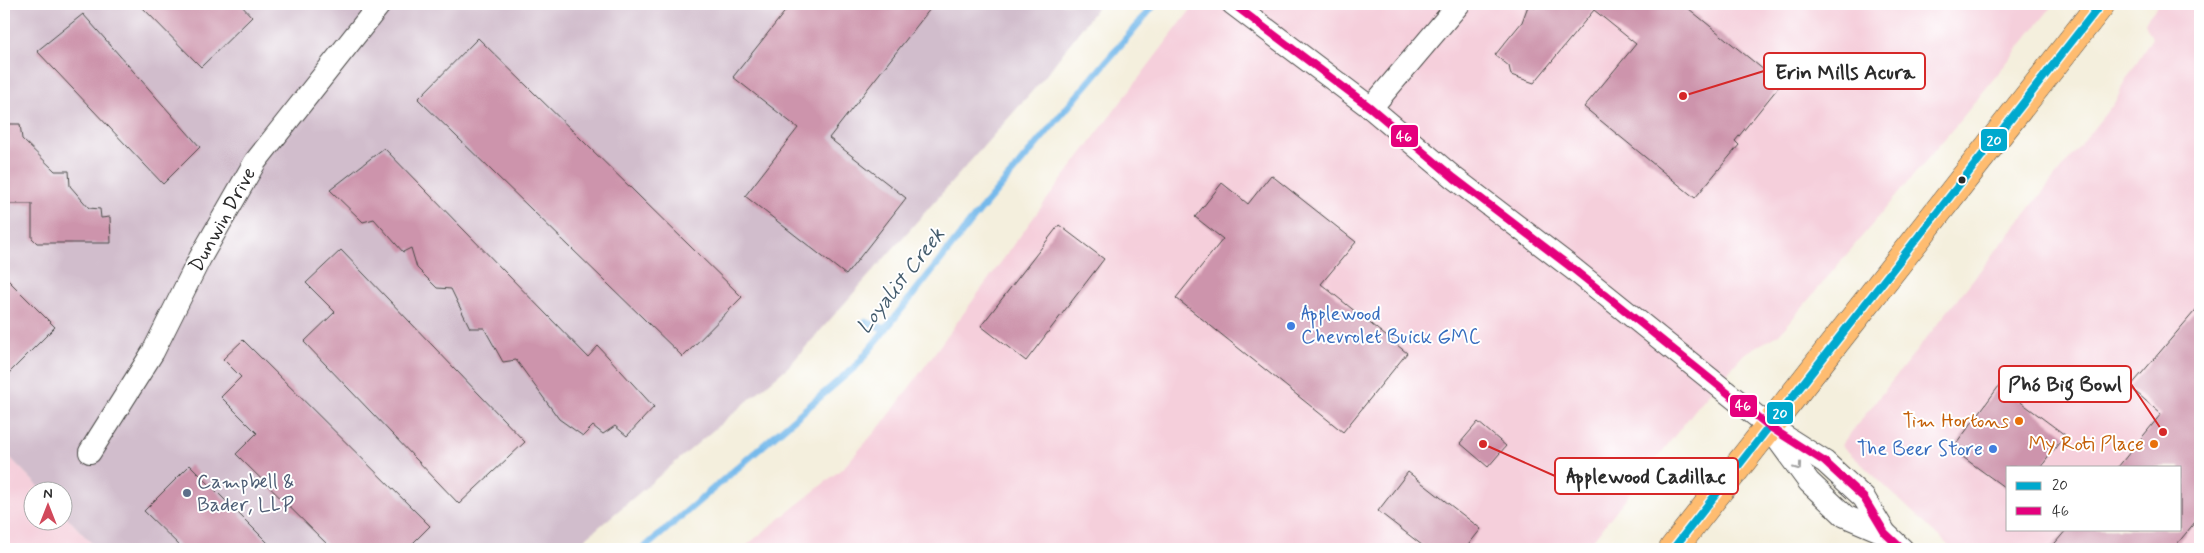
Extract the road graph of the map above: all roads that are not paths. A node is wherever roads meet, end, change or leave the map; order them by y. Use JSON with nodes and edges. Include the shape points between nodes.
{"nodes":[{"id":1,"x":380,"y":4,"type":"edge"},
{"id":2,"x":1233,"y":4,"type":"edge"},
{"id":3,"x":1459,"y":4,"type":"edge"},
{"id":4,"x":2100,"y":4,"type":"edge"},
{"id":5,"x":1371,"y":108,"type":"junction"},
{"id":6,"x":1770,"y":427,"type":"junction"},
{"id":7,"x":90,"y":452,"type":"dead end"},
{"id":8,"x":1673,"y":549,"type":"edge"},
{"id":9,"x":1902,"y":549,"type":"edge"}],
"edges":[{"from":1,"to":7,"type":"street","name":"Dunwin Drive","via":[[255,162],[200,258],[153,352]]},
{"from":2,"to":5,"type":"street"},
{"from":3,"to":5,"type":"street"},
{"from":4,"to":6,"type":"main road"},
{"from":5,"to":6,"type":"street","via":[[1454,178]]},
{"from":6,"to":8,"type":"main road"},
{"from":6,"to":9,"type":"street","via":[[1825,462],[1864,498],[1885,533]]}]}
